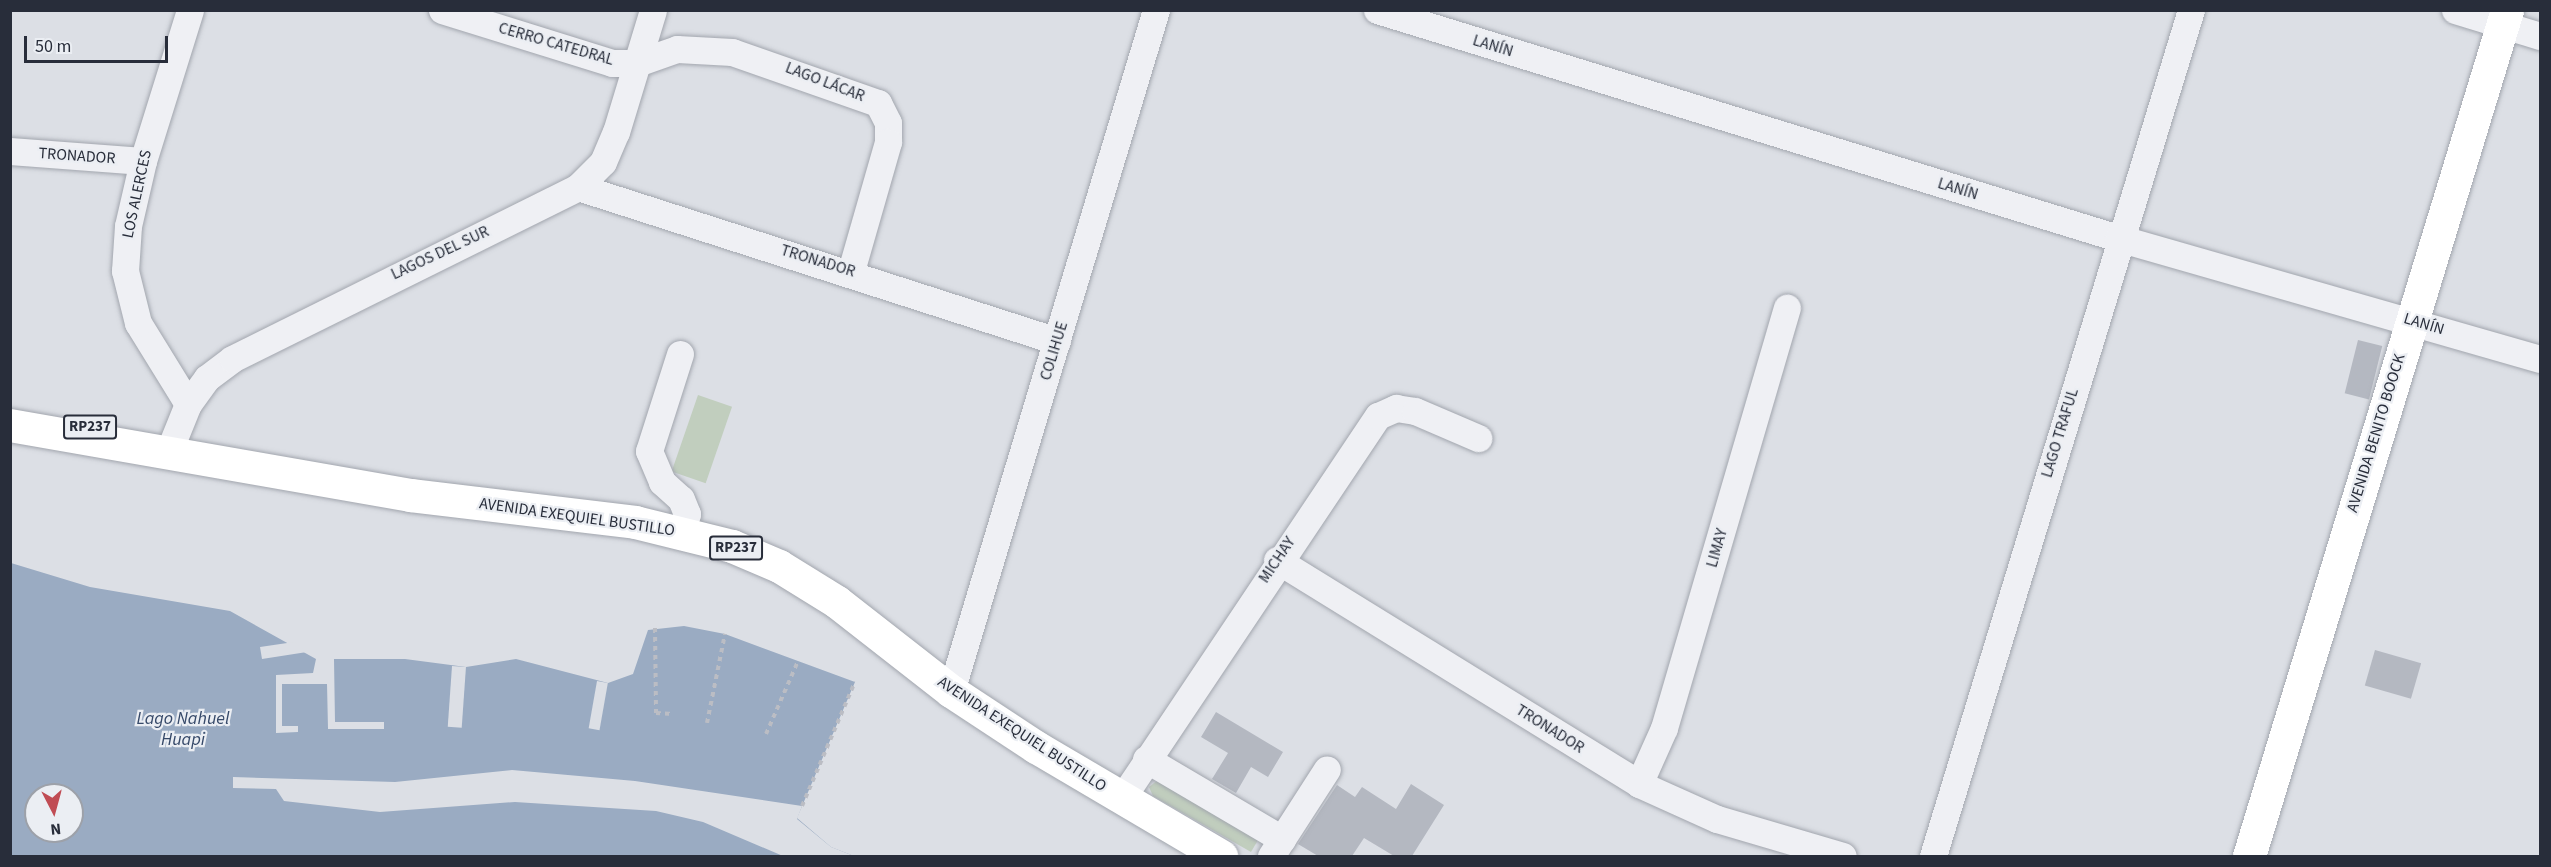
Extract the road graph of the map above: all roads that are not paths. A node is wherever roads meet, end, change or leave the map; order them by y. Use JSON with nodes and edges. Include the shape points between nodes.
{"nodes":[{"id":1,"x":190,"y":10,"type":"edge"},
{"id":2,"x":442,"y":10,"type":"edge"},
{"id":3,"x":653,"y":10,"type":"edge"},
{"id":4,"x":1156,"y":10,"type":"edge"},
{"id":5,"x":1377,"y":10,"type":"edge"},
{"id":6,"x":2191,"y":10,"type":"edge"},
{"id":7,"x":2455,"y":10,"type":"edge"},
{"id":8,"x":2505,"y":18,"type":"edge"},
{"id":9,"x":2541,"y":36,"type":"edge"},
{"id":10,"x":637,"y":63,"type":"junction"},
{"id":11,"x":10,"y":152,"type":"edge"},
{"id":12,"x":143,"y":161,"type":"junction"},
{"id":13,"x":578,"y":187,"type":"junction"},
{"id":14,"x":2118,"y":238,"type":"junction"},
{"id":15,"x":851,"y":271,"type":"junction"},
{"id":16,"x":1787,"y":308,"type":"dead end"},
{"id":17,"x":2411,"y":319,"type":"junction"},
{"id":18,"x":1057,"y":341,"type":"junction"},
{"id":19,"x":680,"y":354,"type":"dead end"},
{"id":20,"x":2541,"y":359,"type":"edge"},
{"id":21,"x":188,"y":404,"type":"junction"},
{"id":22,"x":10,"y":406,"type":"edge"},
{"id":23,"x":10,"y":425,"type":"edge"},
{"id":24,"x":1478,"y":438,"type":"dead end"},
{"id":25,"x":169,"y":451,"type":"junction"},
{"id":26,"x":681,"y":531,"type":"junction"},
{"id":27,"x":1277,"y":560,"type":"junction"},
{"id":28,"x":951,"y":691,"type":"junction"},
{"id":29,"x":1146,"y":759,"type":"junction"},
{"id":30,"x":1327,"y":769,"type":"dead end"},
{"id":31,"x":1639,"y":784,"type":"junction"},
{"id":32,"x":1122,"y":798,"type":"junction"},
{"id":33,"x":1277,"y":848,"type":"edge"},
{"id":34,"x":1221,"y":856,"type":"edge"},
{"id":35,"x":1843,"y":856,"type":"edge"},
{"id":36,"x":1933,"y":856,"type":"edge"},
{"id":37,"x":2249,"y":856,"type":"edge"}],
"edges":[{"from":1,"to":12,"type":"street","name":"LOS ALERCES"},
{"from":2,"to":10,"type":"street","name":"CERRO CATEDRAL","via":[[612,63]]},
{"from":3,"to":10,"type":"street","name":"LAGOS DEL SUR"},
{"from":4,"to":18,"type":"street","name":"COLIHUE"},
{"from":5,"to":14,"type":"street","name":"LANÍN"},
{"from":6,"to":14,"type":"street","name":"LAGO TRAFUL"},
{"from":7,"to":8,"type":"street"},
{"from":8,"to":9,"type":"street"},
{"from":8,"to":17,"type":"main road","name":"AVENIDA BENITO BOOCK"},
{"from":10,"to":13,"type":"street","name":"LAGOS DEL SUR","via":[[603,162]]},
{"from":10,"to":15,"type":"street","name":"LAGO LÁCAR","via":[[677,50],[732,52],[878,103],[888,123],[888,142]]},
{"from":11,"to":12,"type":"street","name":"TRONADOR"},
{"from":12,"to":21,"type":"street","name":"LOS ALERCES","via":[[128,226],[128,287],[156,359]]},
{"from":13,"to":15,"type":"street","name":"TRONADOR"},
{"from":13,"to":21,"type":"street","name":"LAGOS DEL SUR","via":[[232,359],[207,378]]},
{"from":14,"to":17,"type":"street","name":"LANÍN"},
{"from":14,"to":36,"type":"street","name":"LAGO TRAFUL"},
{"from":15,"to":18,"type":"street","name":"TRONADOR"},
{"from":16,"to":31,"type":"street","name":"LIMAY","via":[[1664,728]]},
{"from":17,"to":20,"type":"street","name":"LANÍN"},
{"from":17,"to":37,"type":"main road","name":"AVENIDA BENITO BOOCK"},
{"from":18,"to":28,"type":"street","name":"COLIHUE"},
{"from":19,"to":26,"type":"street","via":[[649,451],[662,482],[681,499],[687,514]]},
{"from":21,"to":25,"type":"street","name":"LAGOS DEL SUR"},
{"from":22,"to":25,"type":"main road","name":"AVENIDA EXEQUIEL BUSTILLO","number":"RP237"},
{"from":23,"to":25,"type":"main road","name":"AVENIDA EXEQUIEL BUSTILLO","number":"RP237"},
{"from":24,"to":27,"type":"street","name":"MICHAY","via":[[1416,411],[1396,408],[1378,416]]},
{"from":25,"to":26,"type":"main road","name":"AVENIDA EXEQUIEL BUSTILLO","number":"RP237","via":[[410,495]]},
{"from":26,"to":28,"type":"main road","name":"AVENIDA EXEQUIEL BUSTILLO","number":"RP237","via":[[778,566],[837,602]]},
{"from":27,"to":29,"type":"street","name":"MICHAY"},
{"from":27,"to":31,"type":"street","name":"TRONADOR"},
{"from":28,"to":32,"type":"main road","name":"AVENIDA EXEQUIEL BUSTILLO","number":"RP237"},
{"from":29,"to":32,"type":"street","name":"MICHAY"},
{"from":29,"to":33,"type":"street"},
{"from":30,"to":33,"type":"street"},
{"from":31,"to":35,"type":"street","name":"TRONADOR","via":[[1717,819]]},
{"from":32,"to":34,"type":"main road","name":"AVENIDA EXEQUIEL BUSTILLO","number":"RP237"}]}
